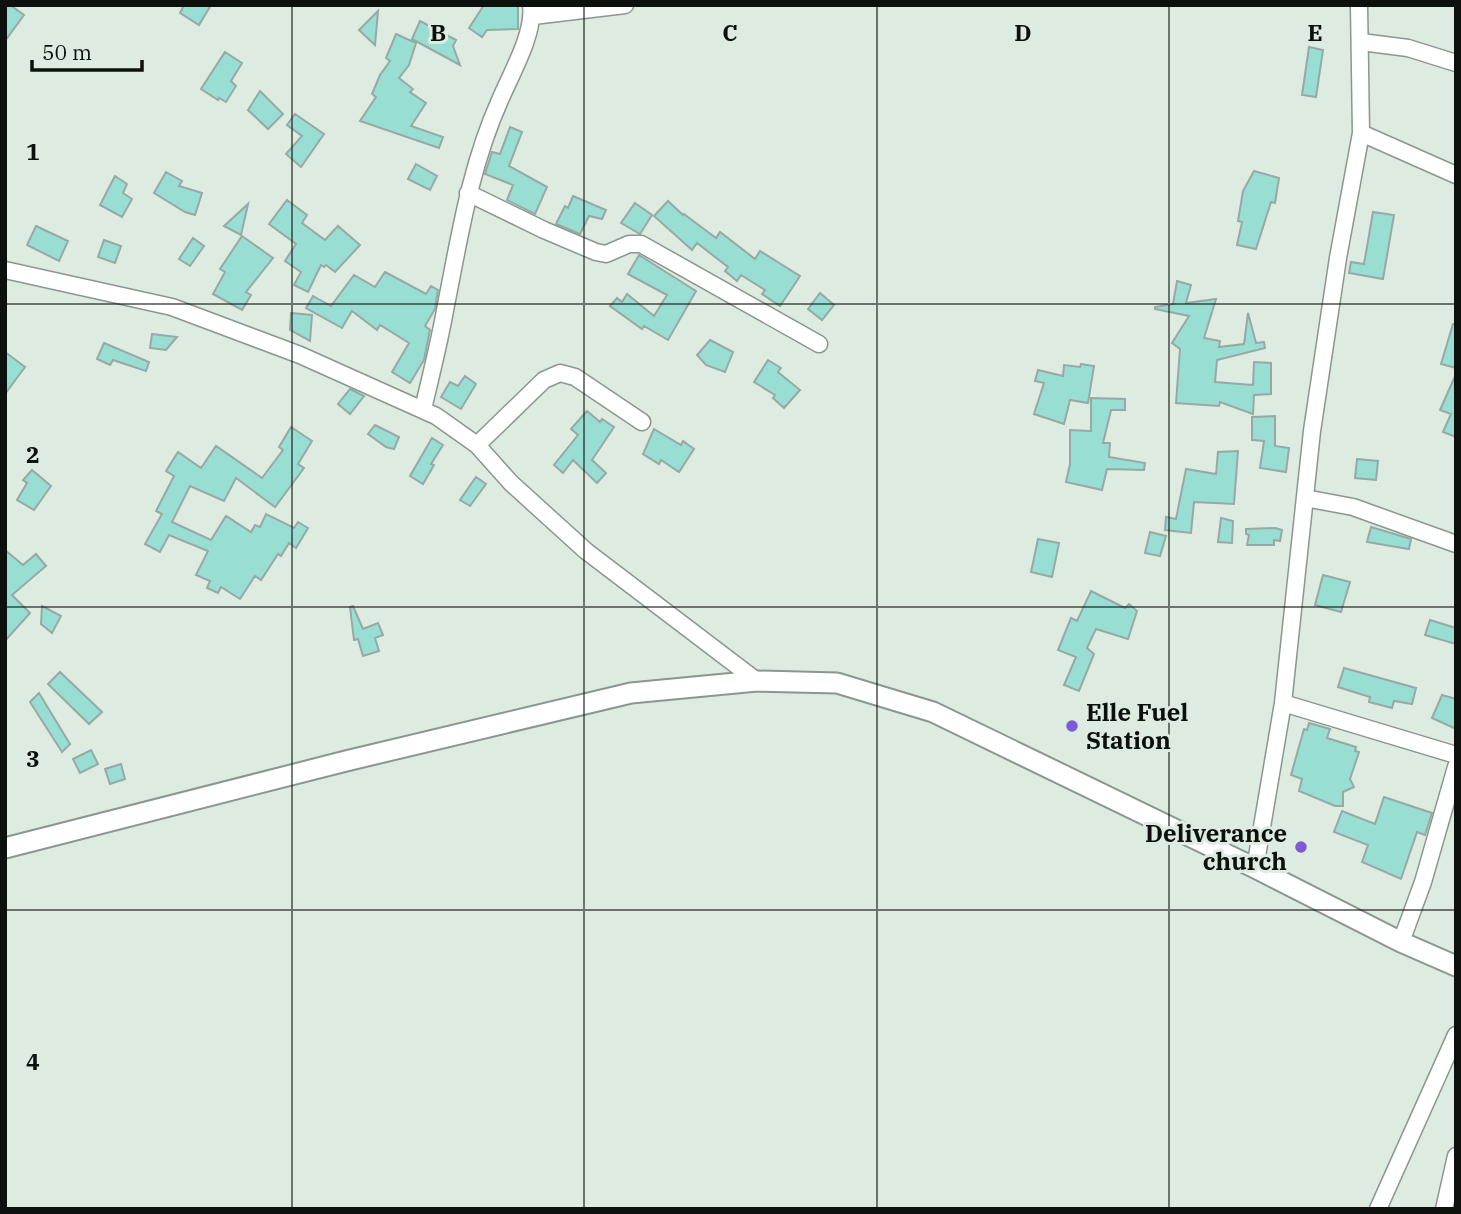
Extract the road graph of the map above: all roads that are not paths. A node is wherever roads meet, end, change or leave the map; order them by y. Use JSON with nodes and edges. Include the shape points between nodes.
{"nodes":[{"id":1,"x":625,"y":5,"type":"edge"},
{"id":2,"x":1359,"y":5,"type":"edge"},
{"id":3,"x":532,"y":10,"type":"edge"},
{"id":4,"x":1360,"y":42,"type":"junction"},
{"id":5,"x":1456,"y":63,"type":"edge"},
{"id":6,"x":1361,"y":133,"type":"junction"},
{"id":7,"x":1456,"y":175,"type":"edge"},
{"id":8,"x":468,"y":193,"type":"junction"},
{"id":9,"x":5,"y":270,"type":"edge"},
{"id":10,"x":819,"y":344,"type":"dead end"},
{"id":11,"x":423,"y":409,"type":"junction"},
{"id":12,"x":642,"y":422,"type":"dead end"},
{"id":13,"x":477,"y":445,"type":"junction"},
{"id":14,"x":1306,"y":498,"type":"junction"},
{"id":15,"x":1456,"y":544,"type":"edge"},
{"id":16,"x":757,"y":681,"type":"junction"},
{"id":17,"x":1283,"y":703,"type":"junction"},
{"id":18,"x":1456,"y":755,"type":"edge"},
{"id":19,"x":1456,"y":767,"type":"edge"},
{"id":20,"x":5,"y":848,"type":"edge"},
{"id":21,"x":1255,"y":868,"type":"junction"},
{"id":22,"x":1401,"y":942,"type":"junction"},
{"id":23,"x":1456,"y":966,"type":"edge"},
{"id":24,"x":1456,"y":1035,"type":"edge"},
{"id":25,"x":1456,"y":1156,"type":"edge"},
{"id":26,"x":1378,"y":1209,"type":"edge"},
{"id":27,"x":1444,"y":1209,"type":"edge"}],
"edges":[{"from":1,"to":3,"type":"street"},
{"from":2,"to":4,"type":"street"},
{"from":3,"to":8,"type":"street","via":[[522,50]]},
{"from":4,"to":5,"type":"street","via":[[1408,48]]},
{"from":4,"to":6,"type":"street"},
{"from":6,"to":7,"type":"street"},
{"from":6,"to":14,"type":"street","via":[[1312,430]]},
{"from":8,"to":10,"type":"street","via":[[596,252],[606,254],[640,244]]},
{"from":8,"to":11,"type":"street"},
{"from":9,"to":11,"type":"street","via":[[172,307],[300,355]]},
{"from":11,"to":13,"type":"street"},
{"from":12,"to":13,"type":"street","via":[[575,377],[560,373],[544,380]]},
{"from":13,"to":16,"type":"street","via":[[519,491],[586,551]]},
{"from":14,"to":15,"type":"street","via":[[1353,507]]},
{"from":14,"to":17,"type":"street"},
{"from":16,"to":20,"type":"street","via":[[631,693]]},
{"from":16,"to":21,"type":"street","via":[[837,683],[933,712]]},
{"from":17,"to":18,"type":"street"},
{"from":17,"to":21,"type":"street"},
{"from":19,"to":22,"type":"street"},
{"from":21,"to":22,"type":"street"},
{"from":22,"to":23,"type":"street"},
{"from":24,"to":26,"type":"street"},
{"from":25,"to":27,"type":"street"}]}
